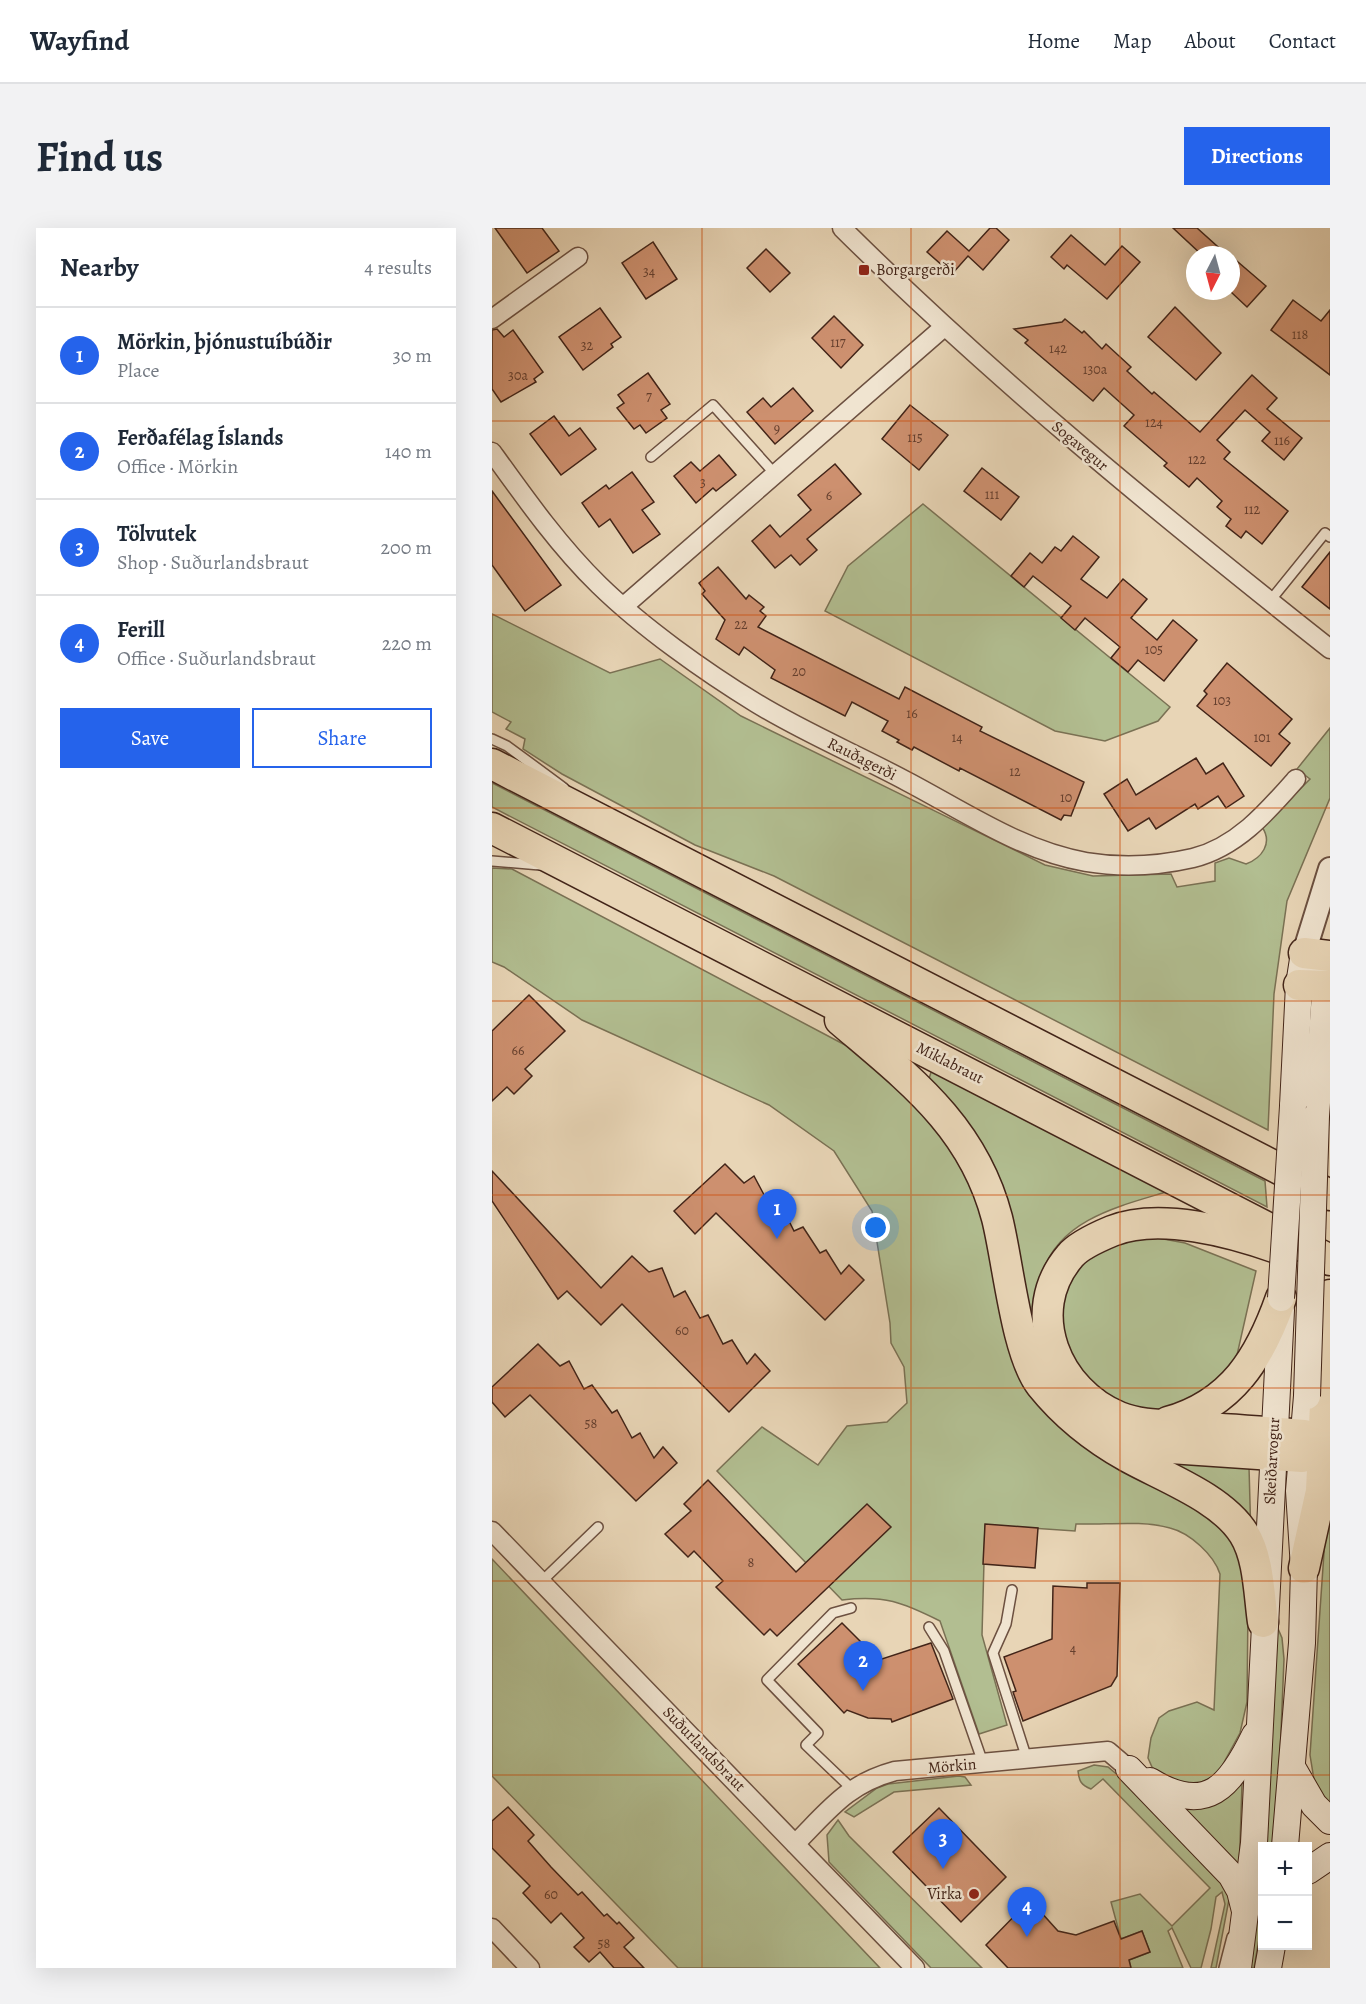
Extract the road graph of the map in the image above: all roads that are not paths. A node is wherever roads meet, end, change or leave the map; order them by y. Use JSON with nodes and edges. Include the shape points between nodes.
{"nodes":[{"id":1,"x":842,"y":228,"type":"edge"},
{"id":2,"x":578,"y":257,"type":"dead end"},
{"id":3,"x":492,"y":319,"type":"edge"},
{"id":4,"x":944,"y":327,"type":"junction"},
{"id":5,"x":492,"y":452,"type":"edge"},
{"id":6,"x":651,"y":457,"type":"dead end"},
{"id":7,"x":774,"y":473,"type":"junction"},
{"id":8,"x":1330,"y":537,"type":"edge"},
{"id":9,"x":1270,"y":601,"type":"junction"},
{"id":10,"x":624,"y":606,"type":"junction"},
{"id":11,"x":1330,"y":649,"type":"edge"},
{"id":12,"x":492,"y":739,"type":"edge"},
{"id":13,"x":492,"y":764,"type":"edge"},
{"id":14,"x":1296,"y":779,"type":"dead end"},
{"id":15,"x":589,"y":814,"type":"junction"},
{"id":16,"x":492,"y":828,"type":"edge"},
{"id":17,"x":492,"y":861,"type":"edge"},
{"id":18,"x":569,"y":867,"type":"junction"},
{"id":19,"x":1330,"y":869,"type":"edge"},
{"id":20,"x":1323,"y":953,"type":"edge"},
{"id":21,"x":801,"y":986,"type":"junction"},
{"id":22,"x":1318,"y":986,"type":"edge"},
{"id":23,"x":1305,"y":1111,"type":"junction"},
{"id":24,"x":1330,"y":1196,"type":"edge"},
{"id":25,"x":1330,"y":1260,"type":"edge"},
{"id":26,"x":1330,"y":1266,"type":"edge"},
{"id":27,"x":1330,"y":1295,"type":"edge"},
{"id":28,"x":1281,"y":1298,"type":"junction"},
{"id":29,"x":1316,"y":1396,"type":"junction"},
{"id":30,"x":1160,"y":1424,"type":"junction"},
{"id":31,"x":1089,"y":1432,"type":"junction"},
{"id":32,"x":1288,"y":1445,"type":"junction"},
{"id":33,"x":598,"y":1527,"type":"dead end"},
{"id":34,"x":492,"y":1531,"type":"edge"},
{"id":35,"x":1304,"y":1568,"type":"junction"},
{"id":36,"x":541,"y":1582,"type":"junction"},
{"id":37,"x":1012,"y":1590,"type":"dead end"},
{"id":38,"x":851,"y":1608,"type":"dead end"},
{"id":39,"x":1263,"y":1622,"type":"junction"},
{"id":40,"x":929,"y":1627,"type":"dead end"},
{"id":41,"x":1258,"y":1726,"type":"junction"},
{"id":42,"x":1027,"y":1759,"type":"junction"},
{"id":43,"x":983,"y":1763,"type":"junction"},
{"id":44,"x":1292,"y":1767,"type":"junction"},
{"id":45,"x":1129,"y":1769,"type":"junction"},
{"id":46,"x":851,"y":1788,"type":"junction"},
{"id":47,"x":1330,"y":1821,"type":"edge"},
{"id":48,"x":1285,"y":1842,"type":"edge"},
{"id":49,"x":795,"y":1844,"type":"junction"},
{"id":50,"x":1330,"y":1856,"type":"edge"},
{"id":51,"x":1312,"y":1867,"type":"edge"},
{"id":52,"x":1246,"y":1918,"type":"junction"},
{"id":53,"x":492,"y":1928,"type":"edge"},
{"id":54,"x":1271,"y":1950,"type":"edge"},
{"id":55,"x":530,"y":1968,"type":"edge"},
{"id":56,"x":915,"y":1968,"type":"edge"},
{"id":57,"x":1224,"y":1968,"type":"edge"},
{"id":58,"x":1238,"y":1968,"type":"edge"},
{"id":59,"x":1268,"y":1968,"type":"edge"}],
"edges":[{"from":1,"to":4,"type":"street","name":"Sogavegur"},
{"from":2,"to":3,"type":"street"},
{"from":4,"to":7,"type":"street"},
{"from":4,"to":9,"type":"street","name":"Sogavegur","via":[[1084,451]]},
{"from":5,"to":10,"type":"street","name":"Rauðagerði","via":[[573,557]]},
{"from":6,"to":7,"type":"lane","via":[[713,405]]},
{"from":7,"to":10,"type":"street"},
{"from":8,"to":9,"type":"lane","via":[[1325,533]]},
{"from":9,"to":11,"type":"street","name":"Sogavegur"},
{"from":10,"to":14,"type":"street","name":"Rauðagerði","via":[[756,703],[1019,841],[1084,862],[1121,867],[1196,857],[1239,837]]},
{"from":12,"to":15,"type":"lane","via":[[559,782]]},
{"from":13,"to":15,"type":"highway"},
{"from":15,"to":24,"type":"highway"},
{"from":16,"to":18,"type":"highway","name":"Miklabraut"},
{"from":17,"to":18,"type":"lane","name":"Miklabraut"},
{"from":18,"to":21,"type":"highway","name":"Miklabraut"},
{"from":19,"to":20,"type":"street"},
{"from":20,"to":22,"type":"main road","name":"Skeiðarvogur"},
{"from":21,"to":25,"type":"highway","name":"Miklabraut"},
{"from":21,"to":31,"type":"highway","via":[[905,1075],[949,1120],[972,1152],[997,1218],[1026,1352],[1039,1382],[1058,1406]]},
{"from":22,"to":23,"type":"main road","name":"Skeiðarvogur"},
{"from":23,"to":28,"type":"main road","name":"Skeiðarvogur","bridge":true},
{"from":23,"to":29,"type":"main road","name":"Skeiðarvogur","bridge":true},
{"from":26,"to":30,"type":"highway","via":[[1251,1238],[1193,1226],[1132,1225],[1112,1231],[1071,1255],[1050,1296],[1051,1342],[1060,1366],[1090,1401],[1119,1417]]},
{"from":27,"to":29,"type":"highway"},
{"from":28,"to":30,"type":"highway","via":[[1249,1365],[1216,1401],[1194,1414]]},
{"from":28,"to":32,"type":"main road","name":"Skeiðarvogur","via":[[1276,1388]]},
{"from":29,"to":32,"type":"main road","name":"Skeiðarvogur"},
{"from":29,"to":35,"type":"highway","via":[[1321,1491]]},
{"from":30,"to":32,"type":"highway"},
{"from":31,"to":32,"type":"highway","via":[[1126,1445]]},
{"from":31,"to":39,"type":"highway","via":[[1212,1503],[1235,1521],[1252,1555]]},
{"from":32,"to":35,"type":"main road","name":"Skeiðarvogur","via":[[1299,1491]]},
{"from":32,"to":39,"type":"main road","name":"Skeiðarvogur"},
{"from":33,"to":36,"type":"lane"},
{"from":34,"to":36,"type":"street","name":"Suðurlandsbraut"},
{"from":35,"to":44,"type":"main road","name":"Skeiðarvogur"},
{"from":36,"to":49,"type":"street","name":"Suðurlandsbraut"},
{"from":37,"to":42,"type":"lane","via":[[1006,1624],[993,1653]]},
{"from":38,"to":46,"type":"lane","via":[[833,1613],[767,1680],[819,1733],[806,1745]]},
{"from":39,"to":41,"type":"main road","name":"Skeiðarvogur"},
{"from":40,"to":43,"type":"lane","via":[[944,1652]]},
{"from":41,"to":45,"type":"main road","via":[[1232,1775],[1222,1788],[1208,1795],[1180,1796]]},
{"from":41,"to":52,"type":"main road","name":"Skeiðarvogur","via":[[1254,1843]]},
{"from":42,"to":43,"type":"street","name":"Mörkin"},
{"from":42,"to":45,"type":"street","name":"Mörkin","via":[[1108,1751]]},
{"from":43,"to":46,"type":"street","name":"Mörkin","via":[[895,1771]]},
{"from":44,"to":47,"type":"main road","via":[[1314,1805]]},
{"from":44,"to":48,"type":"main road","name":"Skeiðarvogur"},
{"from":45,"to":52,"type":"main road","via":[[1231,1875]]},
{"from":46,"to":49,"type":"street","name":"Mörkin"},
{"from":49,"to":56,"type":"street","name":"Suðurlandsbraut"},
{"from":50,"to":51,"type":"main road"},
{"from":52,"to":57,"type":"lane","via":[[1229,1941]]},
{"from":52,"to":58,"type":"main road","name":"Skeiðarvogur"},
{"from":53,"to":55,"type":"street"},
{"from":54,"to":59,"type":"main road"}]}
